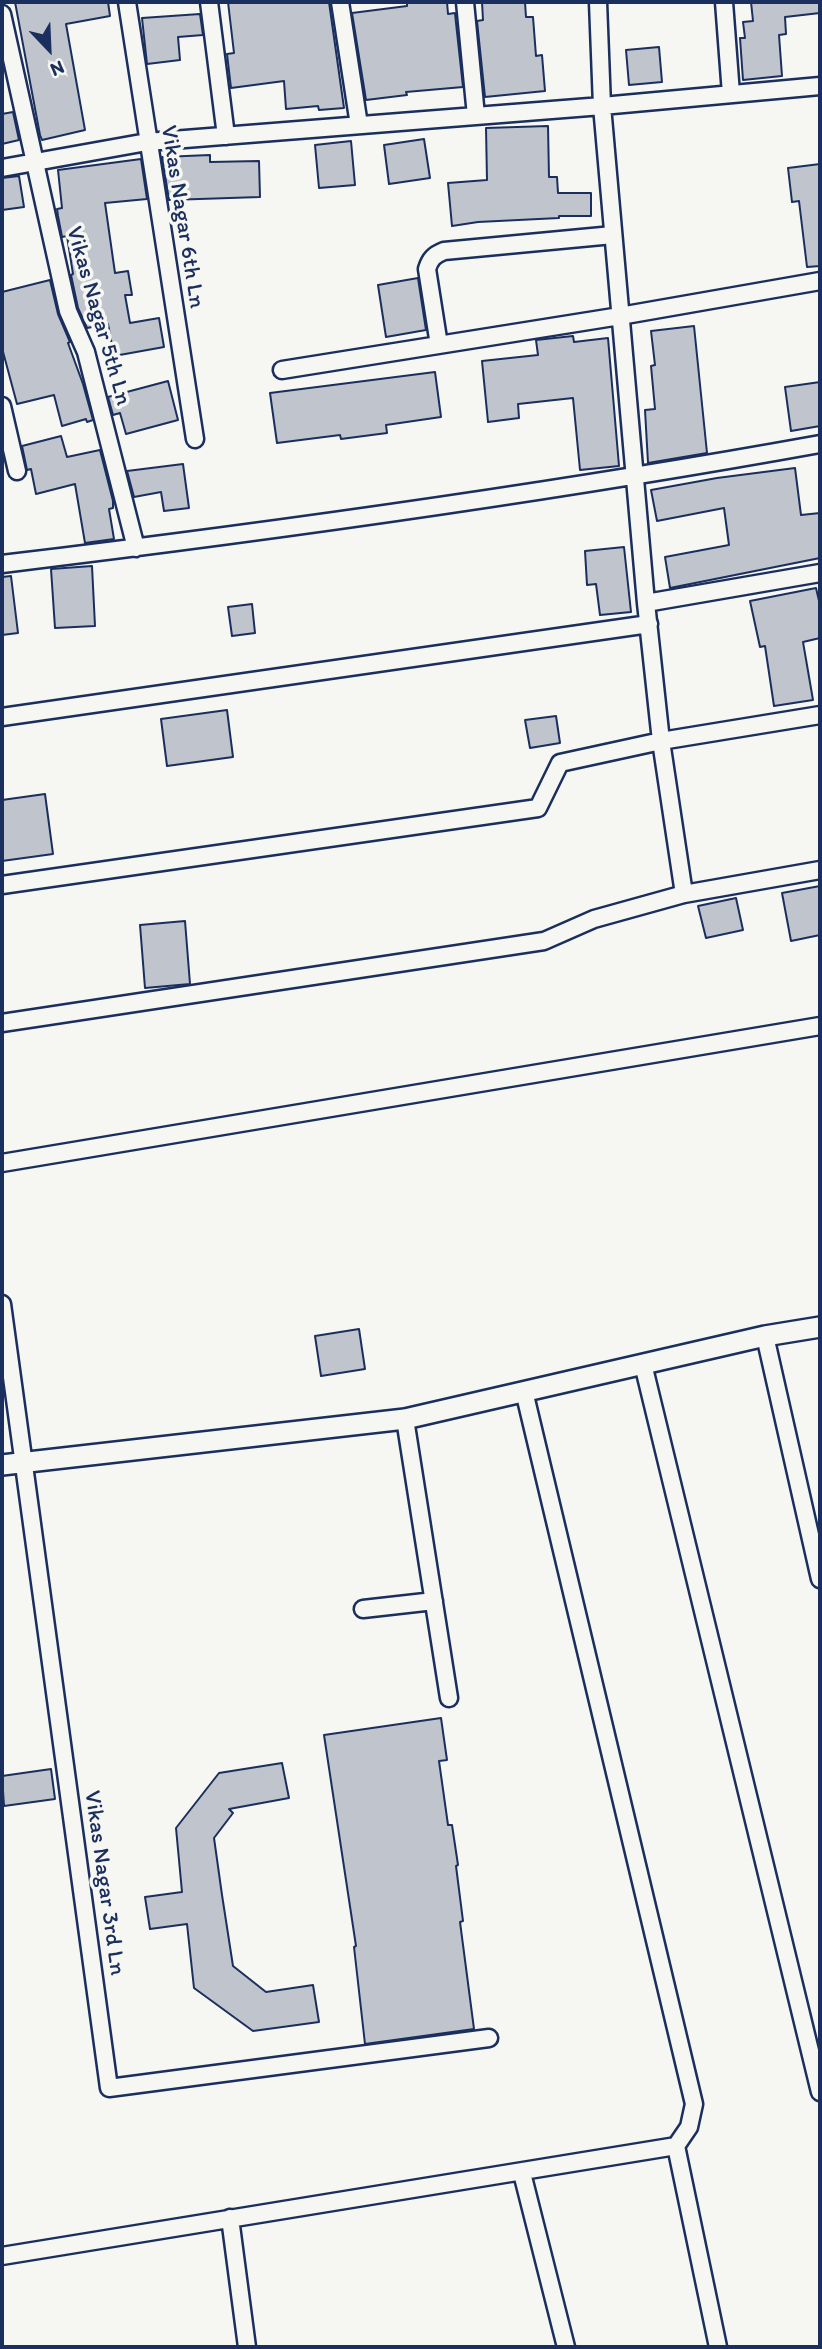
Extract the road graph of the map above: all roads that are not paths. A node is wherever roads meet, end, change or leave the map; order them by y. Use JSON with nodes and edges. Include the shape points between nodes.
{"nodes":[{"id":1,"x":127,"y":2,"type":"edge"},
{"id":2,"x":209,"y":2,"type":"edge"},
{"id":3,"x":340,"y":2,"type":"edge"},
{"id":4,"x":466,"y":2,"type":"edge"},
{"id":5,"x":598,"y":2,"type":"edge"},
{"id":6,"x":724,"y":2,"type":"edge"},
{"id":7,"x":2,"y":14,"type":"edge"},
{"id":8,"x":820,"y":86,"type":"edge"},
{"id":9,"x":731,"y":94,"type":"junction"},
{"id":10,"x":602,"y":106,"type":"junction"},
{"id":11,"x":476,"y":116,"type":"junction"},
{"id":12,"x":359,"y":125,"type":"junction"},
{"id":13,"x":226,"y":136,"type":"junction"},
{"id":14,"x":147,"y":142,"type":"junction"},
{"id":15,"x":34,"y":163,"type":"junction"},
{"id":16,"x":2,"y":168,"type":"edge"},
{"id":17,"x":613,"y":235,"type":"junction"},
{"id":18,"x":820,"y":281,"type":"edge"},
{"id":19,"x":620,"y":316,"type":"junction"},
{"id":20,"x":439,"y":345,"type":"junction"},
{"id":21,"x":282,"y":370,"type":"dead end"},
{"id":22,"x":2,"y":406,"type":"edge"},
{"id":23,"x":195,"y":439,"type":"dead end"},
{"id":24,"x":820,"y":444,"type":"edge"},
{"id":25,"x":17,"y":471,"type":"dead end"},
{"id":26,"x":635,"y":477,"type":"junction"},
{"id":27,"x":136,"y":548,"type":"junction"},
{"id":28,"x":2,"y":564,"type":"edge"},
{"id":29,"x":820,"y":573,"type":"edge"},
{"id":30,"x":646,"y":604,"type":"junction"},
{"id":31,"x":649,"y":624,"type":"junction"},
{"id":32,"x":820,"y":715,"type":"edge"},
{"id":33,"x":2,"y":717,"type":"edge"},
{"id":34,"x":662,"y":741,"type":"junction"},
{"id":35,"x":820,"y":870,"type":"edge"},
{"id":36,"x":2,"y":885,"type":"edge"},
{"id":37,"x":684,"y":894,"type":"junction"},
{"id":38,"x":2,"y":1023,"type":"edge"},
{"id":39,"x":820,"y":1026,"type":"edge"},
{"id":40,"x":2,"y":1163,"type":"edge"},
{"id":41,"x":2,"y":1304,"type":"edge"},
{"id":42,"x":820,"y":1327,"type":"edge"},
{"id":43,"x":765,"y":1336,"type":"junction"},
{"id":44,"x":643,"y":1364,"type":"junction"},
{"id":45,"x":524,"y":1391,"type":"junction"},
{"id":46,"x":405,"y":1419,"type":"junction"},
{"id":47,"x":25,"y":1463,"type":"junction"},
{"id":48,"x":2,"y":1465,"type":"edge"},
{"id":49,"x":820,"y":1579,"type":"edge"},
{"id":50,"x":434,"y":1601,"type":"junction"},
{"id":51,"x":363,"y":1609,"type":"dead end"},
{"id":52,"x":449,"y":1698,"type":"dead end"},
{"id":53,"x":489,"y":2038,"type":"dead end"},
{"id":54,"x":820,"y":2092,"type":"edge"},
{"id":55,"x":676,"y":2146,"type":"junction"},
{"id":56,"x":522,"y":2173,"type":"junction"},
{"id":57,"x":230,"y":2218,"type":"junction"},
{"id":58,"x":2,"y":2256,"type":"edge"},
{"id":59,"x":247,"y":2347,"type":"edge"},
{"id":60,"x":566,"y":2347,"type":"edge"},
{"id":61,"x":718,"y":2347,"type":"edge"}],
"edges":[{"from":1,"to":14,"type":"street","name":"Vikas Nagar 6th Ln"},
{"from":2,"to":13,"type":"street"},
{"from":3,"to":12,"type":"street"},
{"from":4,"to":11,"type":"street"},
{"from":5,"to":10,"type":"street"},
{"from":6,"to":9,"type":"street"},
{"from":7,"to":15,"type":"street","name":"Vikas Nagar 5th Ln"},
{"from":8,"to":9,"type":"street"},
{"from":9,"to":10,"type":"street"},
{"from":10,"to":11,"type":"street"},
{"from":10,"to":17,"type":"street"},
{"from":11,"to":12,"type":"street"},
{"from":12,"to":13,"type":"street"},
{"from":13,"to":14,"type":"street"},
{"from":14,"to":15,"type":"street"},
{"from":14,"to":23,"type":"street","name":"Vikas Nagar 6th Ln"},
{"from":15,"to":16,"type":"street"},
{"from":15,"to":27,"type":"street","name":"Vikas Nagar 5th Ln","via":[[68,311],[86,352]]},
{"from":17,"to":19,"type":"street"},
{"from":17,"to":20,"type":"street","via":[[435,255],[427,270]]},
{"from":18,"to":19,"type":"street"},
{"from":19,"to":20,"type":"street"},
{"from":19,"to":26,"type":"street"},
{"from":20,"to":21,"type":"street"},
{"from":22,"to":25,"type":"street"},
{"from":24,"to":26,"type":"street"},
{"from":26,"to":27,"type":"street"},
{"from":26,"to":30,"type":"street"},
{"from":27,"to":28,"type":"street"},
{"from":29,"to":30,"type":"street"},
{"from":30,"to":31,"type":"street"},
{"from":31,"to":33,"type":"street"},
{"from":31,"to":34,"type":"street"},
{"from":32,"to":34,"type":"street"},
{"from":34,"to":36,"type":"street","via":[[560,763],[538,808]]},
{"from":34,"to":37,"type":"street"},
{"from":35,"to":37,"type":"street"},
{"from":37,"to":38,"type":"street","via":[[594,919],[544,941]]},
{"from":39,"to":40,"type":"street"},
{"from":41,"to":47,"type":"street","name":"Vikas Nagar 3rd Ln"},
{"from":42,"to":43,"type":"street"},
{"from":43,"to":44,"type":"street"},
{"from":43,"to":49,"type":"street"},
{"from":44,"to":45,"type":"street"},
{"from":44,"to":54,"type":"street"},
{"from":45,"to":46,"type":"street"},
{"from":45,"to":55,"type":"street","via":[[694,2104],[689,2127]]},
{"from":46,"to":47,"type":"street"},
{"from":46,"to":50,"type":"street"},
{"from":47,"to":48,"type":"street"},
{"from":47,"to":53,"type":"street","name":"Vikas Nagar 3rd Ln","via":[[109,2088]]},
{"from":50,"to":51,"type":"street"},
{"from":50,"to":52,"type":"street"},
{"from":55,"to":56,"type":"street"},
{"from":55,"to":61,"type":"street"},
{"from":56,"to":57,"type":"street"},
{"from":56,"to":60,"type":"street"},
{"from":57,"to":58,"type":"street"},
{"from":57,"to":59,"type":"street"}]}
